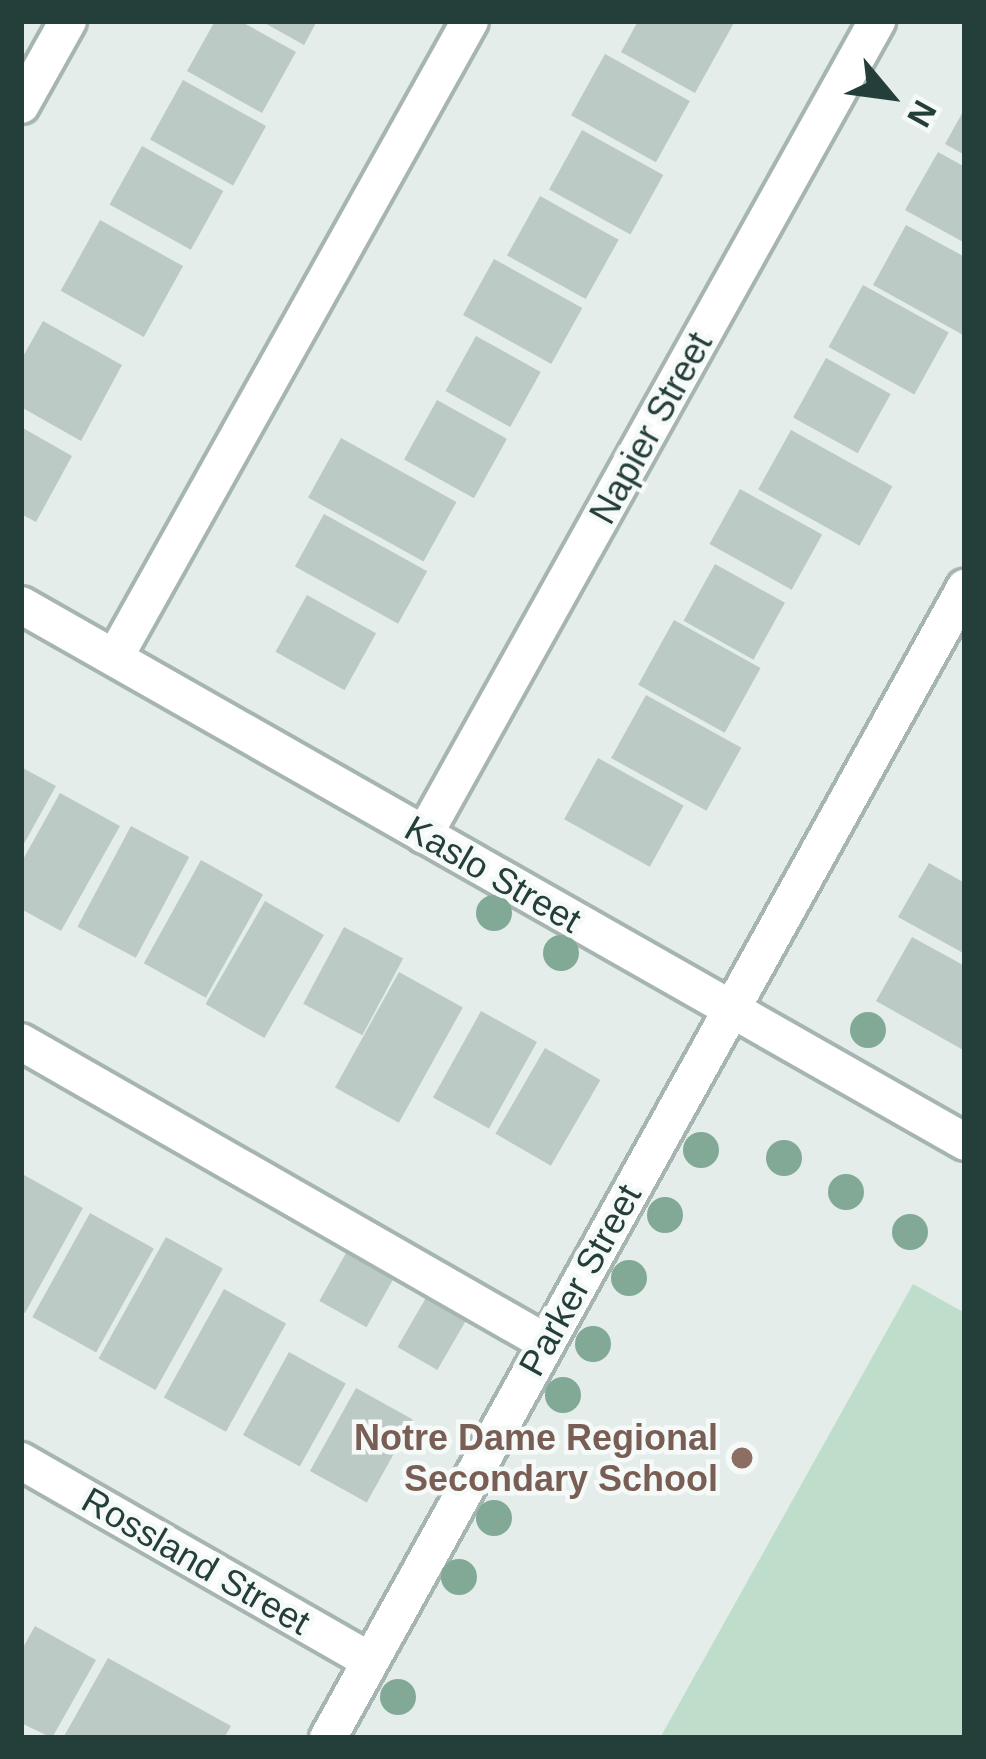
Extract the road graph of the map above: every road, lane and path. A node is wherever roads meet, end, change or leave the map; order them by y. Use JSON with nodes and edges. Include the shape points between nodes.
{"nodes":[{"id":1,"x":68,"y":21,"type":"edge"},
{"id":2,"x":470,"y":21,"type":"edge"},
{"id":3,"x":877,"y":21,"type":"edge"},
{"id":4,"x":21,"y":105,"type":"edge"},
{"id":5,"x":965,"y":588,"type":"edge"},
{"id":6,"x":21,"y":605,"type":"edge"},
{"id":7,"x":115,"y":657,"type":"junction"},
{"id":8,"x":424,"y":835,"type":"junction"},
{"id":9,"x":732,"y":1012,"type":"junction"},
{"id":10,"x":21,"y":1042,"type":"edge"},
{"id":11,"x":965,"y":1142,"type":"edge"},
{"id":12,"x":545,"y":1342,"type":"junction"},
{"id":13,"x":21,"y":1462,"type":"edge"},
{"id":14,"x":370,"y":1661,"type":"junction"},
{"id":15,"x":328,"y":1738,"type":"edge"}],
"edges":[{"from":1,"to":4,"type":"street"},
{"from":2,"to":7,"type":"street"},
{"from":3,"to":8,"type":"street","name":"Napier Street"},
{"from":5,"to":9,"type":"street","name":"Parker Street"},
{"from":6,"to":7,"type":"street","name":"Kaslo Street"},
{"from":7,"to":8,"type":"street","name":"Kaslo Street"},
{"from":8,"to":9,"type":"street","name":"Kaslo Street"},
{"from":9,"to":11,"type":"street","name":"Kaslo Street"},
{"from":9,"to":12,"type":"street","name":"Parker Street"},
{"from":10,"to":12,"type":"street"},
{"from":12,"to":14,"type":"street","name":"Parker Street"},
{"from":13,"to":14,"type":"street","name":"Rossland Street"},
{"from":14,"to":15,"type":"street","name":"Parker Street"}]}
